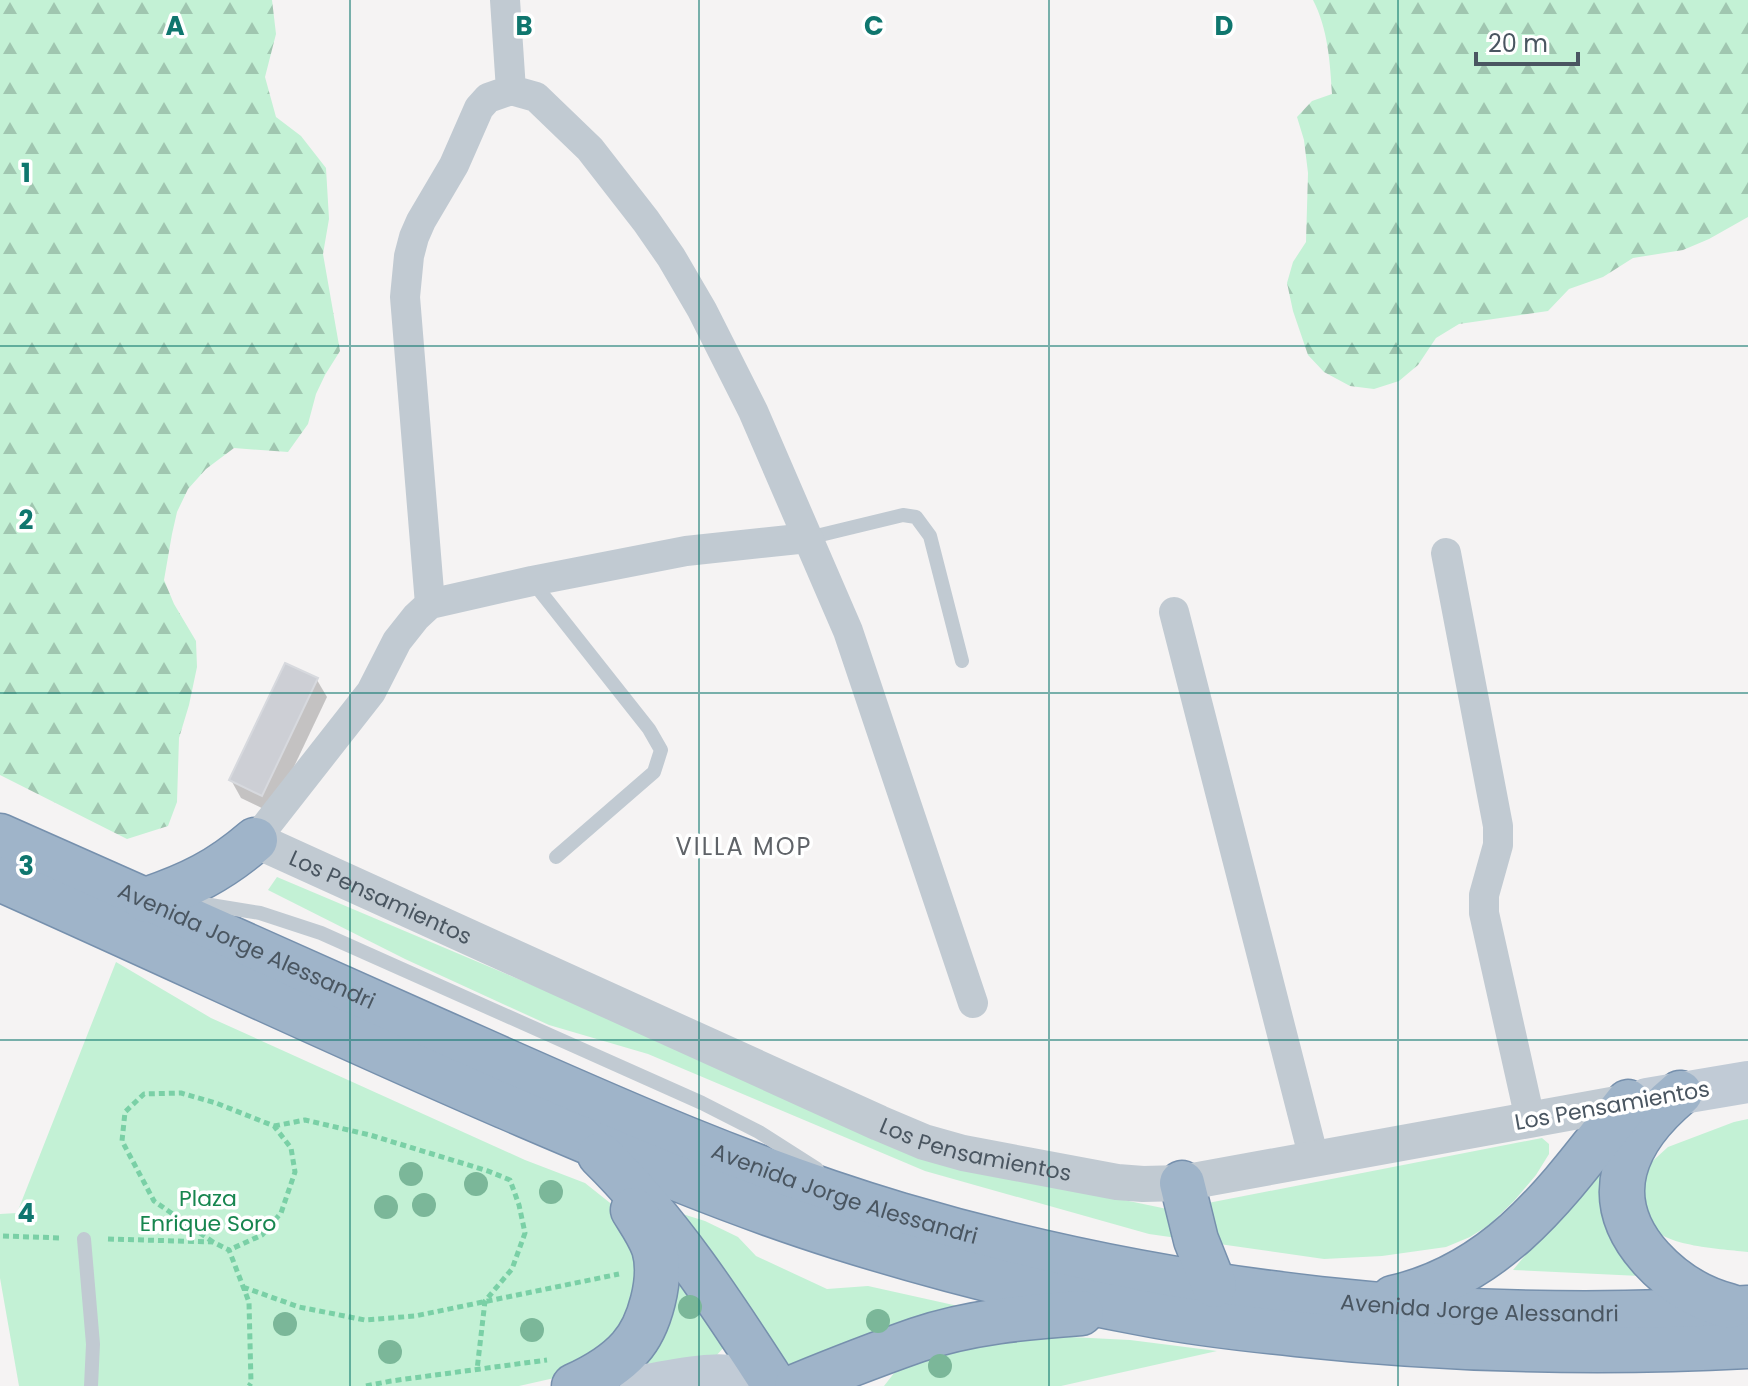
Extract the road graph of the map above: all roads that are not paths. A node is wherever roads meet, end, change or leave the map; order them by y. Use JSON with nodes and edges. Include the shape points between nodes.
{"nodes":[{"id":1,"x":505,"y":0,"type":"edge"},
{"id":2,"x":511,"y":90,"type":"junction"},
{"id":3,"x":808,"y":538,"type":"junction"},
{"id":4,"x":1446,"y":553,"type":"dead end"},
{"id":5,"x":532,"y":581,"type":"junction"},
{"id":6,"x":430,"y":604,"type":"junction"},
{"id":7,"x":1174,"y":612,"type":"dead end"},
{"id":8,"x":962,"y":661,"type":"dead end"},
{"id":9,"x":0,"y":836,"type":"edge"},
{"id":10,"x":255,"y":840,"type":"junction"},
{"id":11,"x":556,"y":857,"type":"dead end"},
{"id":12,"x":0,"y":879,"type":"edge"},
{"id":13,"x":84,"y":895,"type":"junction"},
{"id":14,"x":146,"y":900,"type":"junction"},
{"id":15,"x":973,"y":1003,"type":"dead end"},
{"id":16,"x":1748,"y":1082,"type":"edge"},
{"id":17,"x":1680,"y":1093,"type":"junction"},
{"id":18,"x":1628,"y":1102,"type":"junction"},
{"id":19,"x":1530,"y":1119,"type":"junction"},
{"id":20,"x":587,"y":1142,"type":"junction"},
{"id":21,"x":1314,"y":1159,"type":"junction"},
{"id":22,"x":1182,"y":1183,"type":"junction"},
{"id":23,"x":84,"y":1239,"type":"road end"},
{"id":24,"x":1214,"y":1285,"type":"junction"},
{"id":25,"x":1370,"y":1303,"type":"junction"},
{"id":26,"x":1143,"y":1313,"type":"junction"},
{"id":27,"x":1745,"y":1321,"type":"edge"},
{"id":28,"x":892,"y":1350,"type":"junction"},
{"id":29,"x":565,"y":1372,"type":"edge"},
{"id":30,"x":91,"y":1386,"type":"edge"},
{"id":31,"x":641,"y":1386,"type":"edge"},
{"id":32,"x":768,"y":1386,"type":"edge"},
{"id":33,"x":775,"y":1386,"type":"edge"},
{"id":34,"x":797,"y":1386,"type":"edge"},
{"id":35,"x":865,"y":1386,"type":"edge"}],
"edges":[{"from":1,"to":2,"type":"street"},
{"from":2,"to":3,"type":"street","via":[[536,97],[590,149],[671,257],[753,411]]},
{"from":2,"to":6,"type":"street","via":[[488,98],[479,108],[421,221],[409,256],[405,297]]},
{"from":3,"to":5,"type":"street","via":[[686,551]]},
{"from":3,"to":8,"type":"lane","via":[[903,515],[916,517],[930,536]]},
{"from":3,"to":15,"type":"street","via":[[848,631]]},
{"from":4,"to":19,"type":"street","via":[[1498,826],[1484,913]]},
{"from":5,"to":6,"type":"street"},
{"from":5,"to":11,"type":"lane","via":[[661,750],[654,772]]},
{"from":6,"to":10,"type":"street","via":[[397,641],[371,692]]},
{"from":7,"to":21,"type":"street"},
{"from":9,"to":13,"type":"highway","name":"Avenida Jorge Alessandri"},
{"from":10,"to":14,"type":"highway","via":[[210,874]]},
{"from":10,"to":22,"type":"street","name":"Los Pensamientos","via":[[924,1142],[1084,1177]]},
{"from":12,"to":13,"type":"highway","name":"Avenida Jorge Alessandri"},
{"from":13,"to":14,"type":"highway","name":"Avenida Jorge Alessandri"},
{"from":13,"to":20,"type":"highway","name":"Avenida Jorge Alessandri","via":[[392,1056]]},
{"from":14,"to":24,"type":"highway","name":"Avenida Jorge Alessandri","via":[[729,1155],[874,1206],[1036,1252]]},
{"from":16,"to":17,"type":"main road","name":"Los Pensamientos"},
{"from":17,"to":18,"type":"main road","name":"Los Pensamientos"},
{"from":17,"to":27,"type":"highway","via":[[1648,1123],[1627,1161],[1621,1189],[1625,1217],[1644,1250],[1675,1281]]},
{"from":18,"to":19,"type":"street","name":"Los Pensamientos"},
{"from":18,"to":25,"type":"highway","via":[[1558,1191],[1509,1240],[1456,1275]]},
{"from":19,"to":21,"type":"street","name":"Los Pensamientos"},
{"from":20,"to":26,"type":"highway","name":"Avenida Jorge Alessandri","via":[[840,1237],[992,1281]]},
{"from":20,"to":29,"type":"highway","via":[[647,1231],[657,1270],[650,1313],[631,1348],[605,1369]]},
{"from":20,"to":33,"type":"highway","via":[[663,1223]]},
{"from":21,"to":22,"type":"street","name":"Los Pensamientos"},
{"from":22,"to":24,"type":"highway"},
{"from":23,"to":30,"type":"lane","via":[[93,1330]]},
{"from":24,"to":25,"type":"highway","name":"Avenida Jorge Alessandri"},
{"from":25,"to":27,"type":"highway","name":"Avenida Jorge Alessandri"},
{"from":26,"to":27,"type":"highway","name":"Avenida Jorge Alessandri","via":[[1303,1335],[1448,1347],[1626,1351]]},
{"from":26,"to":28,"type":"highway","via":[[992,1323]]},
{"from":28,"to":34,"type":"highway"},
{"from":28,"to":35,"type":"highway"},
{"from":31,"to":32,"type":"main road","via":[[729,1374]]}]}
